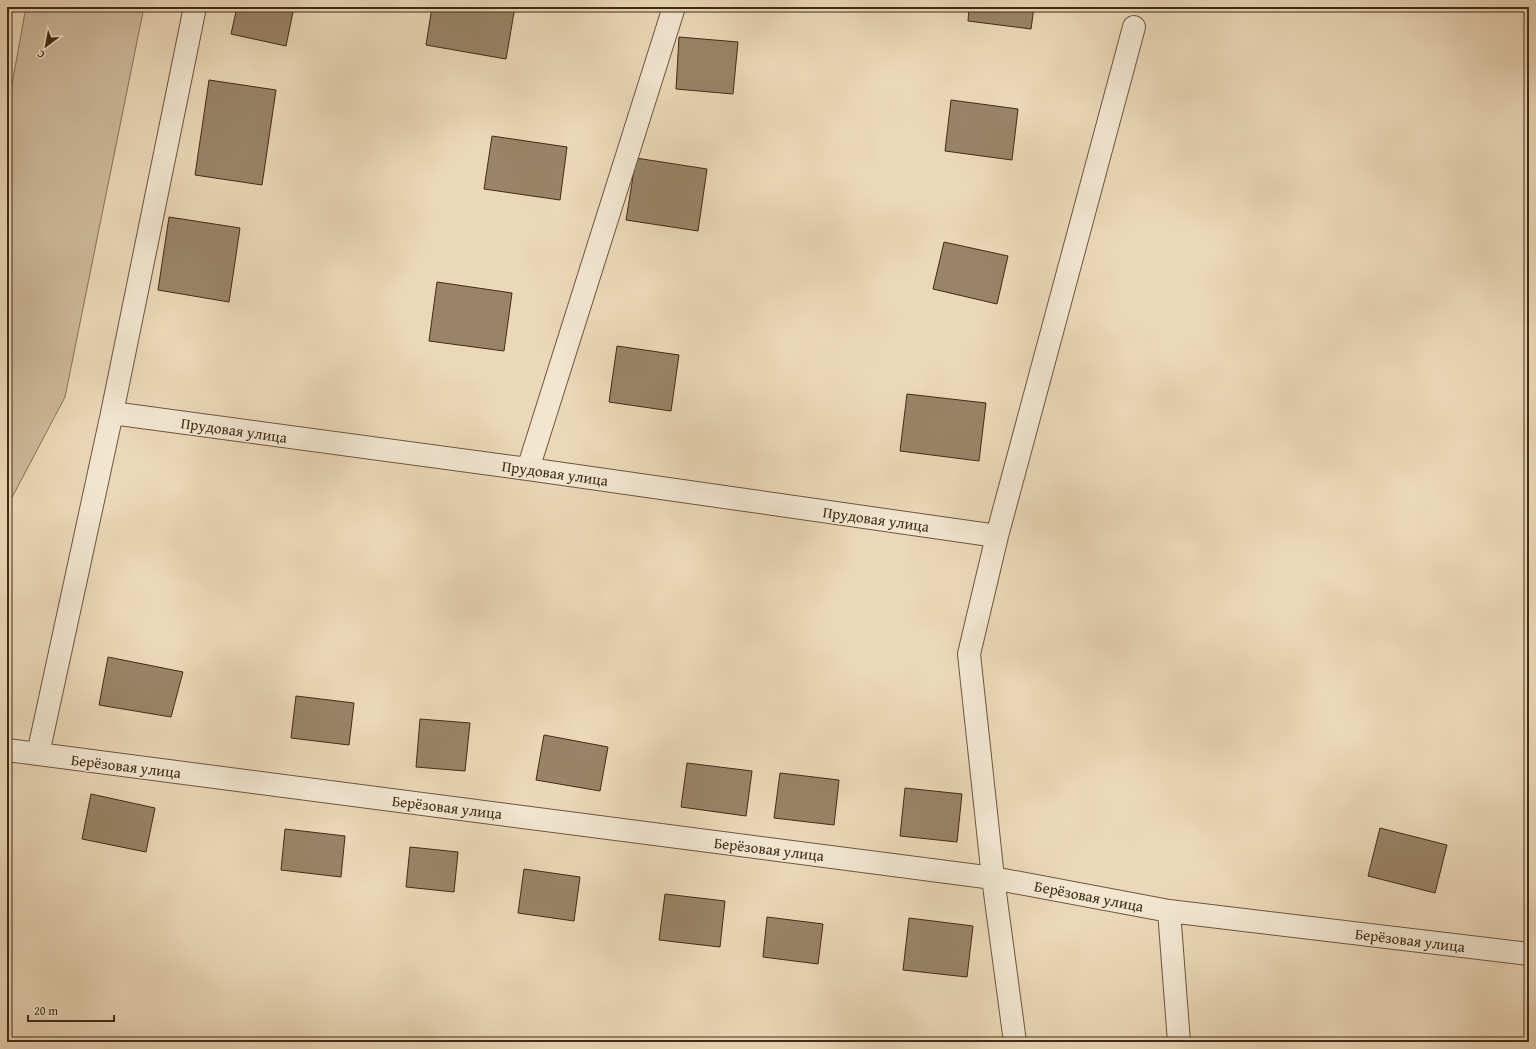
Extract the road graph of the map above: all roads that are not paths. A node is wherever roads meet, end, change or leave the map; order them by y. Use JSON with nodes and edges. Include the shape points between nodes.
{"nodes":[{"id":1,"x":195,"y":7,"type":"edge"},
{"id":2,"x":674,"y":7,"type":"edge"},
{"id":3,"x":1134,"y":27,"type":"dead end"},
{"id":4,"x":112,"y":413,"type":"junction"},
{"id":5,"x":528,"y":469,"type":"junction"},
{"id":6,"x":997,"y":536,"type":"junction"},
{"id":7,"x":7,"y":750,"type":"edge"},
{"id":8,"x":38,"y":754,"type":"junction"},
{"id":9,"x":993,"y":878,"type":"junction"},
{"id":10,"x":1169,"y":911,"type":"junction"},
{"id":11,"x":1529,"y":954,"type":"edge"},
{"id":12,"x":1014,"y":1042,"type":"edge"},
{"id":13,"x":1179,"y":1042,"type":"edge"}],
"edges":[{"from":1,"to":4,"type":"street"},
{"from":2,"to":5,"type":"street"},
{"from":3,"to":6,"type":"street"},
{"from":4,"to":5,"type":"street","name":"Прудовая улица"},
{"from":4,"to":8,"type":"street"},
{"from":5,"to":6,"type":"street","name":"Прудовая улица"},
{"from":6,"to":9,"type":"street","via":[[969,654]]},
{"from":7,"to":8,"type":"street","name":"Берёзовая улица"},
{"from":8,"to":9,"type":"street","name":"Берёзовая улица"},
{"from":9,"to":10,"type":"street","name":"Берёзовая улица"},
{"from":9,"to":12,"type":"street"},
{"from":10,"to":11,"type":"street","name":"Берёзовая улица"},
{"from":10,"to":13,"type":"street"}]}
